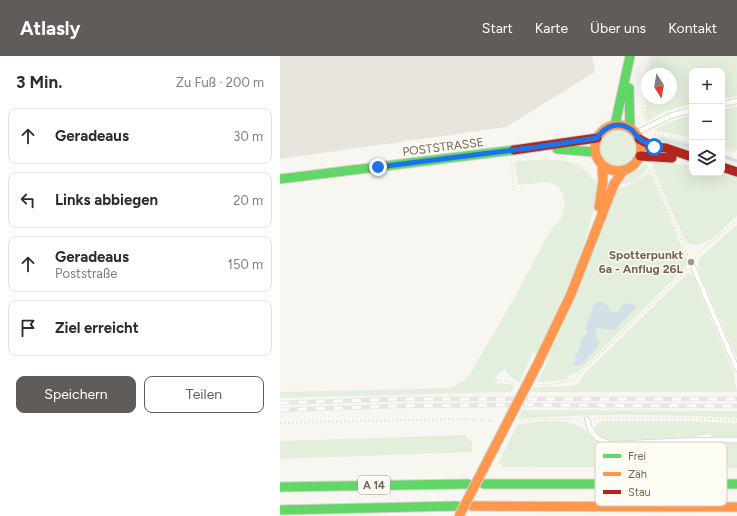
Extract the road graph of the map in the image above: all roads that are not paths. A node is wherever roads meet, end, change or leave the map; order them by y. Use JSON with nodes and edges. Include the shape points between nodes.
{"nodes":[{"id":1,"x":630,"y":56,"type":"edge"},
{"id":2,"x":628,"y":70,"type":"junction"},
{"id":3,"x":737,"y":101,"type":"edge"},
{"id":4,"x":725,"y":103,"type":"edge"},
{"id":5,"x":689,"y":111,"type":"edge"},
{"id":6,"x":615,"y":125,"type":"junction"},
{"id":7,"x":635,"y":134,"type":"junction"},
{"id":8,"x":597,"y":138,"type":"junction"},
{"id":9,"x":537,"y":147,"type":"junction"},
{"id":10,"x":594,"y":152,"type":"junction"},
{"id":11,"x":640,"y":156,"type":"junction"},
{"id":12,"x":689,"y":156,"type":"edge"},
{"id":13,"x":689,"y":161,"type":"edge"},
{"id":14,"x":602,"y":166,"type":"junction"},
{"id":15,"x":725,"y":168,"type":"edge"},
{"id":16,"x":623,"y":171,"type":"junction"},
{"id":17,"x":737,"y":172,"type":"edge"},
{"id":18,"x":280,"y":179,"type":"edge"},
{"id":19,"x":593,"y":236,"type":"junction"},
{"id":20,"x":691,"y":262,"type":"road end"},
{"id":21,"x":737,"y":369,"type":"edge"},
{"id":22,"x":587,"y":419,"type":"road end"},
{"id":23,"x":737,"y":440,"type":"edge"},
{"id":24,"x":606,"y":442,"type":"edge"},
{"id":25,"x":654,"y":442,"type":"edge"},
{"id":26,"x":468,"y":484,"type":"dead end"},
{"id":27,"x":484,"y":484,"type":"dead end"},
{"id":28,"x":595,"y":484,"type":"edge"},
{"id":29,"x":280,"y":487,"type":"edge"},
{"id":30,"x":457,"y":506,"type":"dead end"},
{"id":31,"x":472,"y":506,"type":"dead end"},
{"id":32,"x":737,"y":507,"type":"edge"},
{"id":33,"x":280,"y":510,"type":"edge"},
{"id":34,"x":459,"y":516,"type":"edge"}],
"edges":[{"from":1,"to":2,"type":"main road"},
{"from":2,"to":6,"type":"main road"},
{"from":2,"to":7,"type":"main road"},
{"from":3,"to":4,"type":"lane"},
{"from":5,"to":7,"type":"lane","via":[[670,116]]},
{"from":6,"to":7,"type":"main road","via":[[623,126]]},
{"from":6,"to":8,"type":"main road","via":[[601,131]]},
{"from":7,"to":11,"type":"main road","via":[[641,144]]},
{"from":7,"to":12,"type":"main road","via":[[654,147],[666,148]]},
{"from":8,"to":9,"type":"main road","name":"POSTSTRASSE"},
{"from":8,"to":10,"type":"main road"},
{"from":9,"to":10,"type":"main road","name":"POSTSTRASSE"},
{"from":9,"to":18,"type":"main road","name":"POSTSTRASSE"},
{"from":10,"to":14,"type":"main road"},
{"from":11,"to":13,"type":"main road"},
{"from":11,"to":16,"type":"main road","via":[[636,163]]},
{"from":14,"to":16,"type":"main road","via":[[616,172]]},
{"from":14,"to":19,"type":"main road","via":[[603,181]]},
{"from":15,"to":17,"type":"main road"},
{"from":16,"to":19,"type":"main road","via":[[614,184]]},
{"from":19,"to":34,"type":"main road","bridge":true,"via":[[572,294]]},
{"from":20,"to":21,"type":"lane"},
{"from":22,"to":24,"type":"lane","via":[[590,429],[597,438]]},
{"from":23,"to":25,"type":"lane"},
{"from":26,"to":29,"type":"main road","number":"A 14"},
{"from":27,"to":28,"type":"main road"},
{"from":30,"to":33,"type":"main road","number":"A 14"},
{"from":31,"to":32,"type":"main road"}]}
